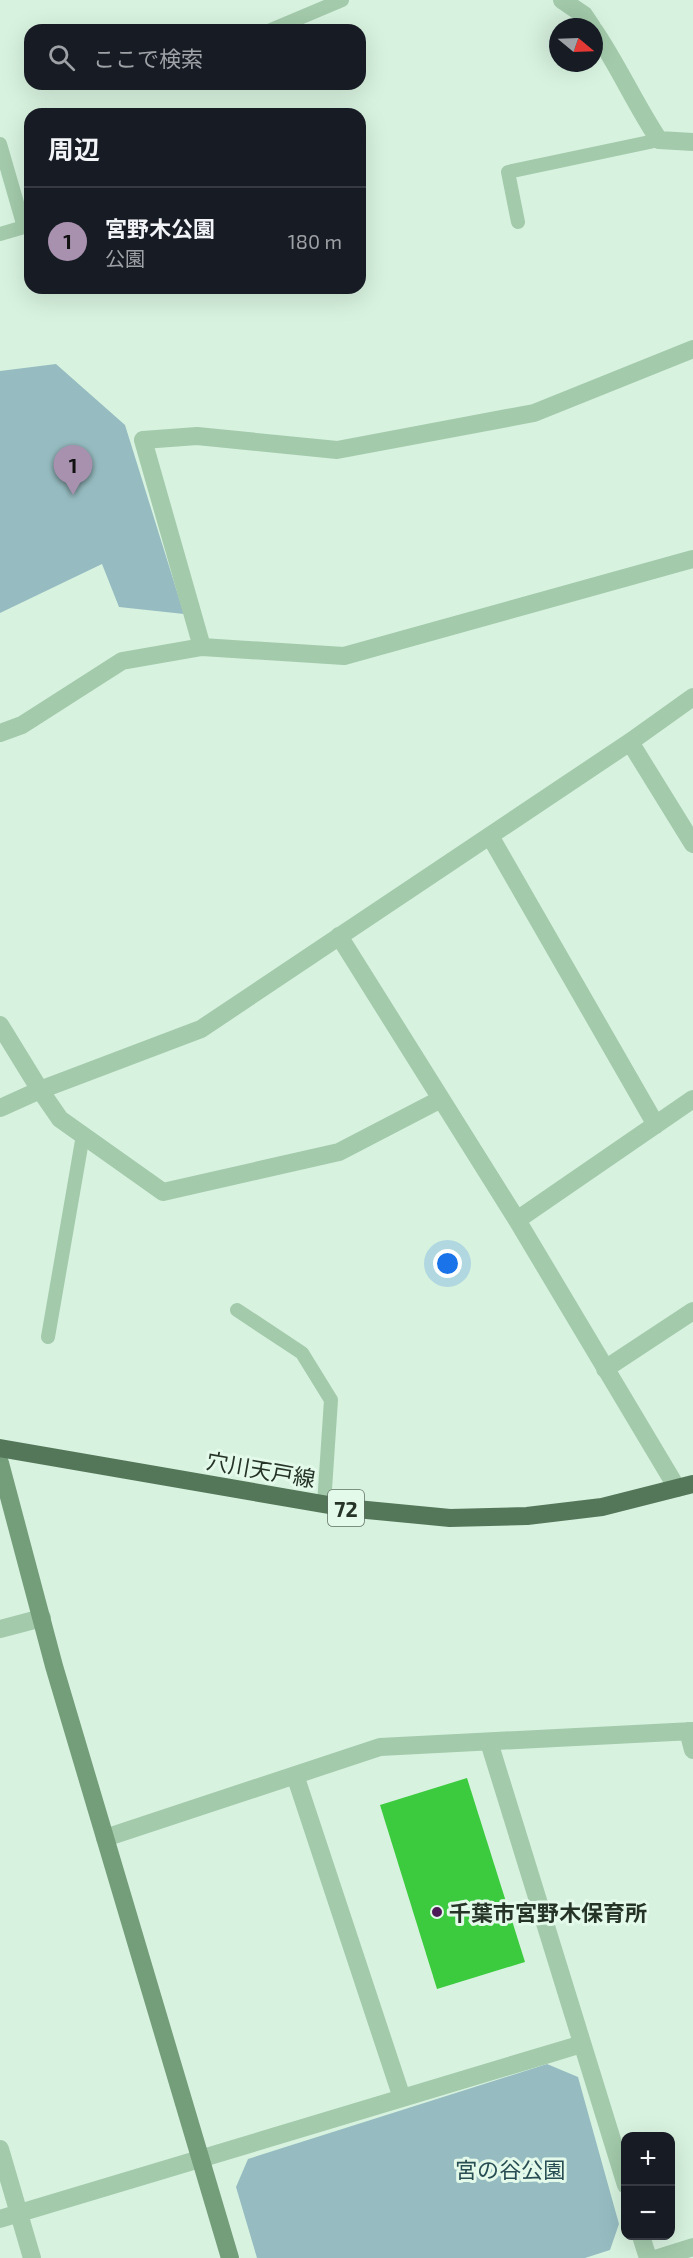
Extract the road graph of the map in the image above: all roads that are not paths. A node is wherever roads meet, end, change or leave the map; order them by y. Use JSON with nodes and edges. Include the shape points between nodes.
{"nodes":[{"id":1,"x":342,"y":0,"type":"edge"},
{"id":2,"x":562,"y":0,"type":"edge"},
{"id":3,"x":586,"y":18,"type":"edge"},
{"id":4,"x":285,"y":24,"type":"edge"},
{"id":5,"x":603,"y":44,"type":"edge"},
{"id":6,"x":659,"y":140,"type":"junction"},
{"id":7,"x":693,"y":142,"type":"edge"},
{"id":8,"x":0,"y":144,"type":"edge"},
{"id":9,"x":518,"y":222,"type":"dead end"},
{"id":10,"x":0,"y":234,"type":"edge"},
{"id":11,"x":693,"y":349,"type":"edge"},
{"id":12,"x":693,"y":559,"type":"edge"},
{"id":13,"x":202,"y":647,"type":"junction"},
{"id":14,"x":693,"y":698,"type":"edge"},
{"id":15,"x":0,"y":733,"type":"edge"},
{"id":16,"x":630,"y":742,"type":"junction"},
{"id":17,"x":490,"y":836,"type":"junction"},
{"id":18,"x":693,"y":844,"type":"edge"},
{"id":19,"x":339,"y":936,"type":"junction"},
{"id":20,"x":0,"y":1025,"type":"edge"},
{"id":21,"x":40,"y":1090,"type":"junction"},
{"id":22,"x":441,"y":1099,"type":"junction"},
{"id":23,"x":693,"y":1099,"type":"edge"},
{"id":24,"x":0,"y":1108,"type":"edge"},
{"id":25,"x":656,"y":1125,"type":"junction"},
{"id":26,"x":83,"y":1135,"type":"junction"},
{"id":27,"x":517,"y":1220,"type":"junction"},
{"id":28,"x":237,"y":1310,"type":"dead end"},
{"id":29,"x":693,"y":1311,"type":"edge"},
{"id":30,"x":48,"y":1337,"type":"dead end"},
{"id":31,"x":605,"y":1369,"type":"junction"},
{"id":32,"x":0,"y":1448,"type":"edge"},
{"id":33,"x":0,"y":1462,"type":"edge"},
{"id":34,"x":685,"y":1486,"type":"edge"},
{"id":35,"x":324,"y":1504,"type":"junction"},
{"id":36,"x":42,"y":1618,"type":"junction"},
{"id":37,"x":0,"y":1629,"type":"edge"},
{"id":38,"x":690,"y":1731,"type":"edge"},
{"id":39,"x":489,"y":1742,"type":"junction"},
{"id":40,"x":693,"y":1750,"type":"edge"},
{"id":41,"x":295,"y":1775,"type":"junction"},
{"id":42,"x":105,"y":1838,"type":"junction"},
{"id":43,"x":582,"y":2044,"type":"junction"},
{"id":44,"x":402,"y":2098,"type":"junction"},
{"id":45,"x":0,"y":2150,"type":"edge"},
{"id":46,"x":200,"y":2159,"type":"junction"},
{"id":47,"x":621,"y":2169,"type":"edge"},
{"id":48,"x":18,"y":2214,"type":"junction"},
{"id":49,"x":0,"y":2219,"type":"edge"},
{"id":50,"x":643,"y":2240,"type":"edge"},
{"id":51,"x":693,"y":2247,"type":"edge"},
{"id":52,"x":32,"y":2258,"type":"edge"},
{"id":53,"x":230,"y":2258,"type":"edge"},
{"id":54,"x":648,"y":2258,"type":"edge"},
{"id":55,"x":658,"y":2258,"type":"edge"}],
"edges":[{"from":1,"to":4,"type":"lane"},
{"from":2,"to":3,"type":"street"},
{"from":5,"to":6,"type":"street"},
{"from":6,"to":7,"type":"street"},
{"from":6,"to":9,"type":"lane","via":[[508,172]]},
{"from":8,"to":10,"type":"lane","via":[[24,227]]},
{"from":11,"to":13,"type":"street","via":[[534,413],[337,450],[197,436],[143,440]]},
{"from":12,"to":13,"type":"street","via":[[344,656]]},
{"from":13,"to":15,"type":"street","via":[[122,661],[22,725]]},
{"from":14,"to":16,"type":"street"},
{"from":16,"to":17,"type":"street"},
{"from":16,"to":18,"type":"street"},
{"from":17,"to":19,"type":"street"},
{"from":17,"to":25,"type":"street"},
{"from":19,"to":21,"type":"street","via":[[201,1029]]},
{"from":19,"to":22,"type":"street"},
{"from":20,"to":21,"type":"street"},
{"from":21,"to":24,"type":"street"},
{"from":21,"to":26,"type":"street","via":[[60,1119]]},
{"from":22,"to":26,"type":"street","via":[[339,1152],[163,1192]]},
{"from":22,"to":27,"type":"street"},
{"from":23,"to":25,"type":"street"},
{"from":25,"to":27,"type":"street"},
{"from":26,"to":30,"type":"lane"},
{"from":27,"to":31,"type":"street"},
{"from":28,"to":35,"type":"lane","via":[[302,1353],[331,1400]]},
{"from":29,"to":31,"type":"street"},
{"from":31,"to":34,"type":"street"},
{"from":32,"to":35,"type":"main road","name":"穴川天戸線","number":"72"},
{"from":33,"to":36,"type":"street"},
{"from":34,"to":35,"type":"main road","name":"穴川天戸線","number":"72","via":[[602,1507],[527,1516],[450,1518]]},
{"from":36,"to":37,"type":"street"},
{"from":36,"to":42,"type":"street"},
{"from":38,"to":39,"type":"street"},
{"from":38,"to":40,"type":"street"},
{"from":39,"to":41,"type":"street","via":[[380,1747]]},
{"from":39,"to":43,"type":"street"},
{"from":41,"to":42,"type":"street"},
{"from":41,"to":44,"type":"street"},
{"from":42,"to":46,"type":"street"},
{"from":43,"to":44,"type":"street"},
{"from":43,"to":47,"type":"street"},
{"from":44,"to":46,"type":"street"},
{"from":45,"to":48,"type":"street"},
{"from":46,"to":48,"type":"street"},
{"from":46,"to":53,"type":"street"},
{"from":48,"to":49,"type":"street"},
{"from":48,"to":52,"type":"street"},
{"from":50,"to":54,"type":"street"},
{"from":51,"to":55,"type":"street"}]}
